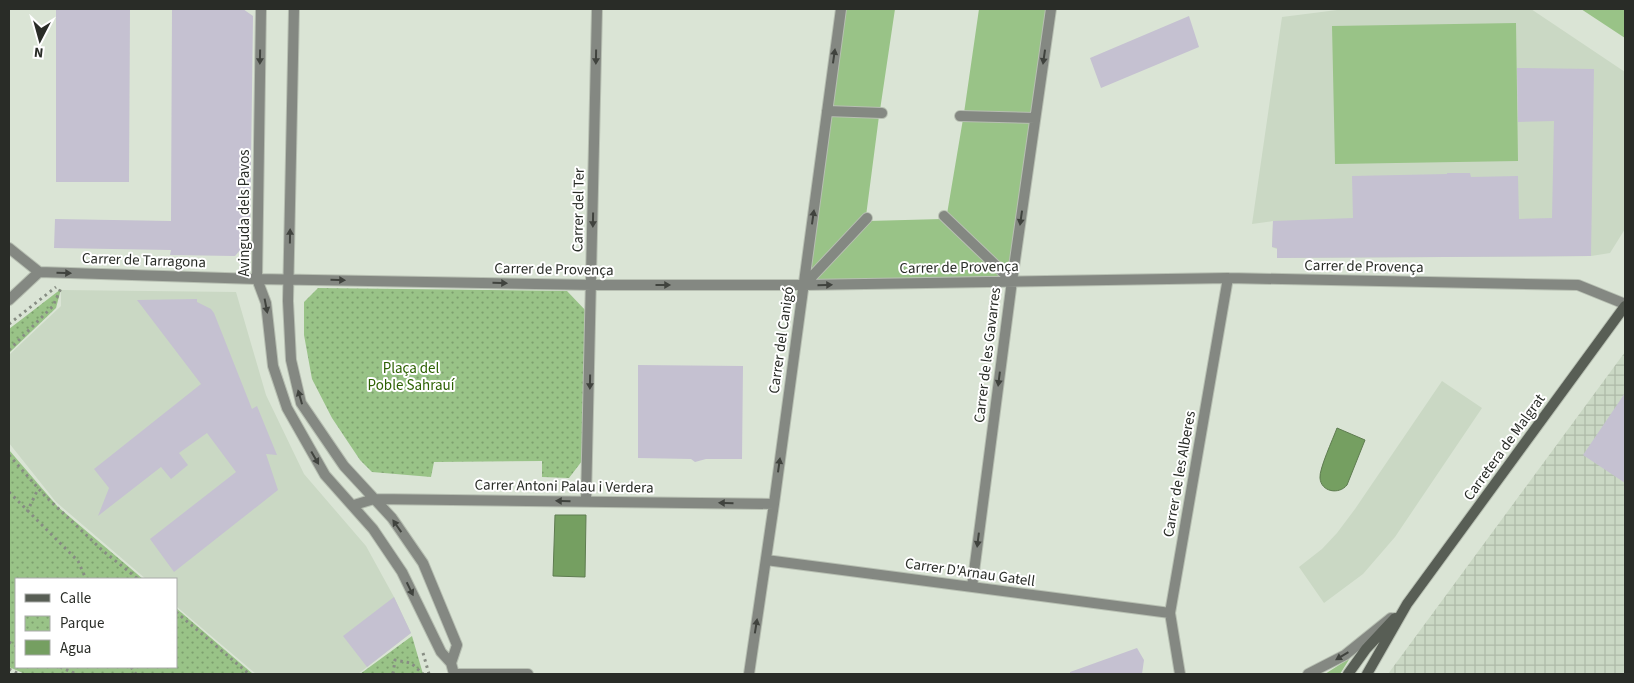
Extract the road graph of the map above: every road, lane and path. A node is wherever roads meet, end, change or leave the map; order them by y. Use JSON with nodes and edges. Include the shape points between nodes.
{"nodes":[{"id":1,"x":261,"y":9,"type":"edge"},
{"id":2,"x":294,"y":9,"type":"edge"},
{"id":3,"x":597,"y":9,"type":"edge"},
{"id":4,"x":841,"y":9,"type":"edge"},
{"id":5,"x":1051,"y":9,"type":"edge"},
{"id":6,"x":827,"y":111,"type":"junction"},
{"id":7,"x":882,"y":113,"type":"dead end"},
{"id":8,"x":960,"y":116,"type":"dead end"},
{"id":9,"x":1035,"y":118,"type":"junction"},
{"id":10,"x":944,"y":216,"type":"dead end"},
{"id":11,"x":867,"y":218,"type":"dead end"},
{"id":12,"x":9,"y":248,"type":"edge"},
{"id":13,"x":39,"y":272,"type":"junction"},
{"id":14,"x":1228,"y":278,"type":"junction"},
{"id":15,"x":257,"y":279,"type":"junction"},
{"id":16,"x":289,"y":279,"type":"junction"},
{"id":17,"x":1012,"y":281,"type":"junction"},
{"id":18,"x":592,"y":285,"type":"junction"},
{"id":19,"x":804,"y":285,"type":"junction"},
{"id":20,"x":9,"y":300,"type":"edge"},
{"id":21,"x":1625,"y":305,"type":"edge"},
{"id":22,"x":9,"y":324,"type":"edge"},
{"id":23,"x":9,"y":350,"type":"edge"},
{"id":24,"x":9,"y":455,"type":"edge"},
{"id":25,"x":38,"y":489,"type":"junction"},
{"id":26,"x":9,"y":492,"type":"edge"},
{"id":27,"x":374,"y":499,"type":"junction"},
{"id":28,"x":586,"y":502,"type":"junction"},
{"id":29,"x":774,"y":504,"type":"junction"},
{"id":30,"x":354,"y":505,"type":"junction"},
{"id":31,"x":27,"y":512,"type":"junction"},
{"id":32,"x":766,"y":560,"type":"junction"},
{"id":33,"x":86,"y":578,"type":"edge"},
{"id":34,"x":137,"y":578,"type":"edge"},
{"id":35,"x":972,"y":587,"type":"junction"},
{"id":36,"x":1407,"y":604,"type":"junction"},
{"id":37,"x":1170,"y":613,"type":"junction"},
{"id":38,"x":178,"y":614,"type":"edge"},
{"id":39,"x":62,"y":668,"type":"edge"},
{"id":40,"x":9,"y":669,"type":"edge"},
{"id":41,"x":453,"y":670,"type":"edge"},
{"id":42,"x":19,"y":674,"type":"edge"},
{"id":43,"x":76,"y":674,"type":"edge"},
{"id":44,"x":249,"y":674,"type":"edge"},
{"id":45,"x":393,"y":674,"type":"edge"},
{"id":46,"x":423,"y":674,"type":"edge"},
{"id":47,"x":528,"y":674,"type":"edge"},
{"id":48,"x":749,"y":674,"type":"edge"},
{"id":49,"x":1180,"y":674,"type":"edge"},
{"id":50,"x":1308,"y":674,"type":"edge"},
{"id":51,"x":1348,"y":674,"type":"edge"},
{"id":52,"x":1367,"y":674,"type":"edge"}],
"edges":[{"from":1,"to":15,"type":"street","name":"Avinguda dels Pavos","one_way":true},
{"from":16,"to":2,"type":"street","one_way":true},
{"from":3,"to":18,"type":"street","name":"Carrer del Ter","one_way":true},
{"from":6,"to":4,"type":"street","name":"Carrer del Canigó","one_way":true},
{"from":5,"to":9,"type":"street","name":"Carrer de les Gavarres","one_way":true},
{"from":6,"to":7,"type":"street"},
{"from":19,"to":6,"type":"street","name":"Carrer del Canigó","one_way":true},
{"from":8,"to":9,"type":"street"},
{"from":9,"to":17,"type":"street","name":"Carrer de les Gavarres","one_way":true},
{"from":10,"to":17,"type":"street"},
{"from":11,"to":19,"type":"street"},
{"from":12,"to":13,"type":"street"},
{"from":13,"to":15,"type":"street","name":"Carrer de Tarragona","one_way":true},
{"from":13,"to":20,"type":"street"},
{"from":14,"to":17,"type":"street","name":"Carrer de Provença"},
{"from":14,"to":21,"type":"street","name":"Carrer de Provença","via":[[1578,285]]},
{"from":14,"to":37,"type":"street","name":"Carrer de les Alberes"},
{"from":15,"to":16,"type":"street","name":"Carrer de Tarragona"},
{"from":15,"to":30,"type":"street","name":"Avinguda dels Pavos","one_way":true,"via":[[266,303],[272,366],[286,408],[325,475]]},
{"from":16,"to":18,"type":"street","name":"Carrer de Provença","one_way":true},
{"from":27,"to":16,"type":"street","one_way":true,"via":[[344,466],[301,403],[291,360]]},
{"from":19,"to":17,"type":"street","name":"Carrer de Provença","one_way":true},
{"from":17,"to":35,"type":"street","name":"Carrer de les Gavarres","one_way":true},
{"from":18,"to":19,"type":"street","name":"Carrer de Provença","one_way":true},
{"from":18,"to":28,"type":"street","name":"Carrer del Ter","one_way":true},
{"from":29,"to":19,"type":"street","name":"Carrer del Canigó","one_way":true},
{"from":21,"to":36,"type":"street","name":"Carretera de Malgrat"},
{"from":22,"to":23,"type":"path","via":[[56,287],[61,287],[53,306]]},
{"from":24,"to":25,"type":"path"},
{"from":25,"to":31,"type":"path"},
{"from":25,"to":34,"type":"path"},
{"from":26,"to":31,"type":"path"},
{"from":28,"to":27,"type":"street","name":"Carrer Antoni Palau i Verdera","one_way":true},
{"from":27,"to":30,"type":"street","name":"Carrer Antoni Palau i Verdera"},
{"from":41,"to":27,"type":"street","one_way":true,"via":[[457,645],[423,563],[392,518]]},
{"from":29,"to":28,"type":"street","name":"Carrer Antoni Palau i Verdera","one_way":true},
{"from":29,"to":32,"type":"street","name":"Carrer del Canigó"},
{"from":30,"to":41,"type":"street","name":"Avinguda dels Pavos","one_way":true,"via":[[402,572]]},
{"from":31,"to":33,"type":"path","via":[[78,561]]},
{"from":32,"to":35,"type":"street","name":"Carrer D'Arnau Gatell"},
{"from":48,"to":32,"type":"street","name":"Carrer del Canigó","one_way":true},
{"from":35,"to":37,"type":"street","name":"Carrer D'Arnau Gatell"},
{"from":36,"to":50,"type":"street","one_way":true,"via":[[1345,655]]},
{"from":36,"to":51,"type":"street","name":"Carretera de Malgrat"},
{"from":36,"to":52,"type":"street","name":"Carretera de Malgrat"},
{"from":37,"to":49,"type":"street","name":"Carrer de les Alberes"},
{"from":38,"to":44,"type":"path"},
{"from":39,"to":43,"type":"path"},
{"from":40,"to":42,"type":"path"},
{"from":41,"to":47,"type":"street"},
{"from":45,"to":46,"type":"path","via":[[396,660],[411,663]]}]}
